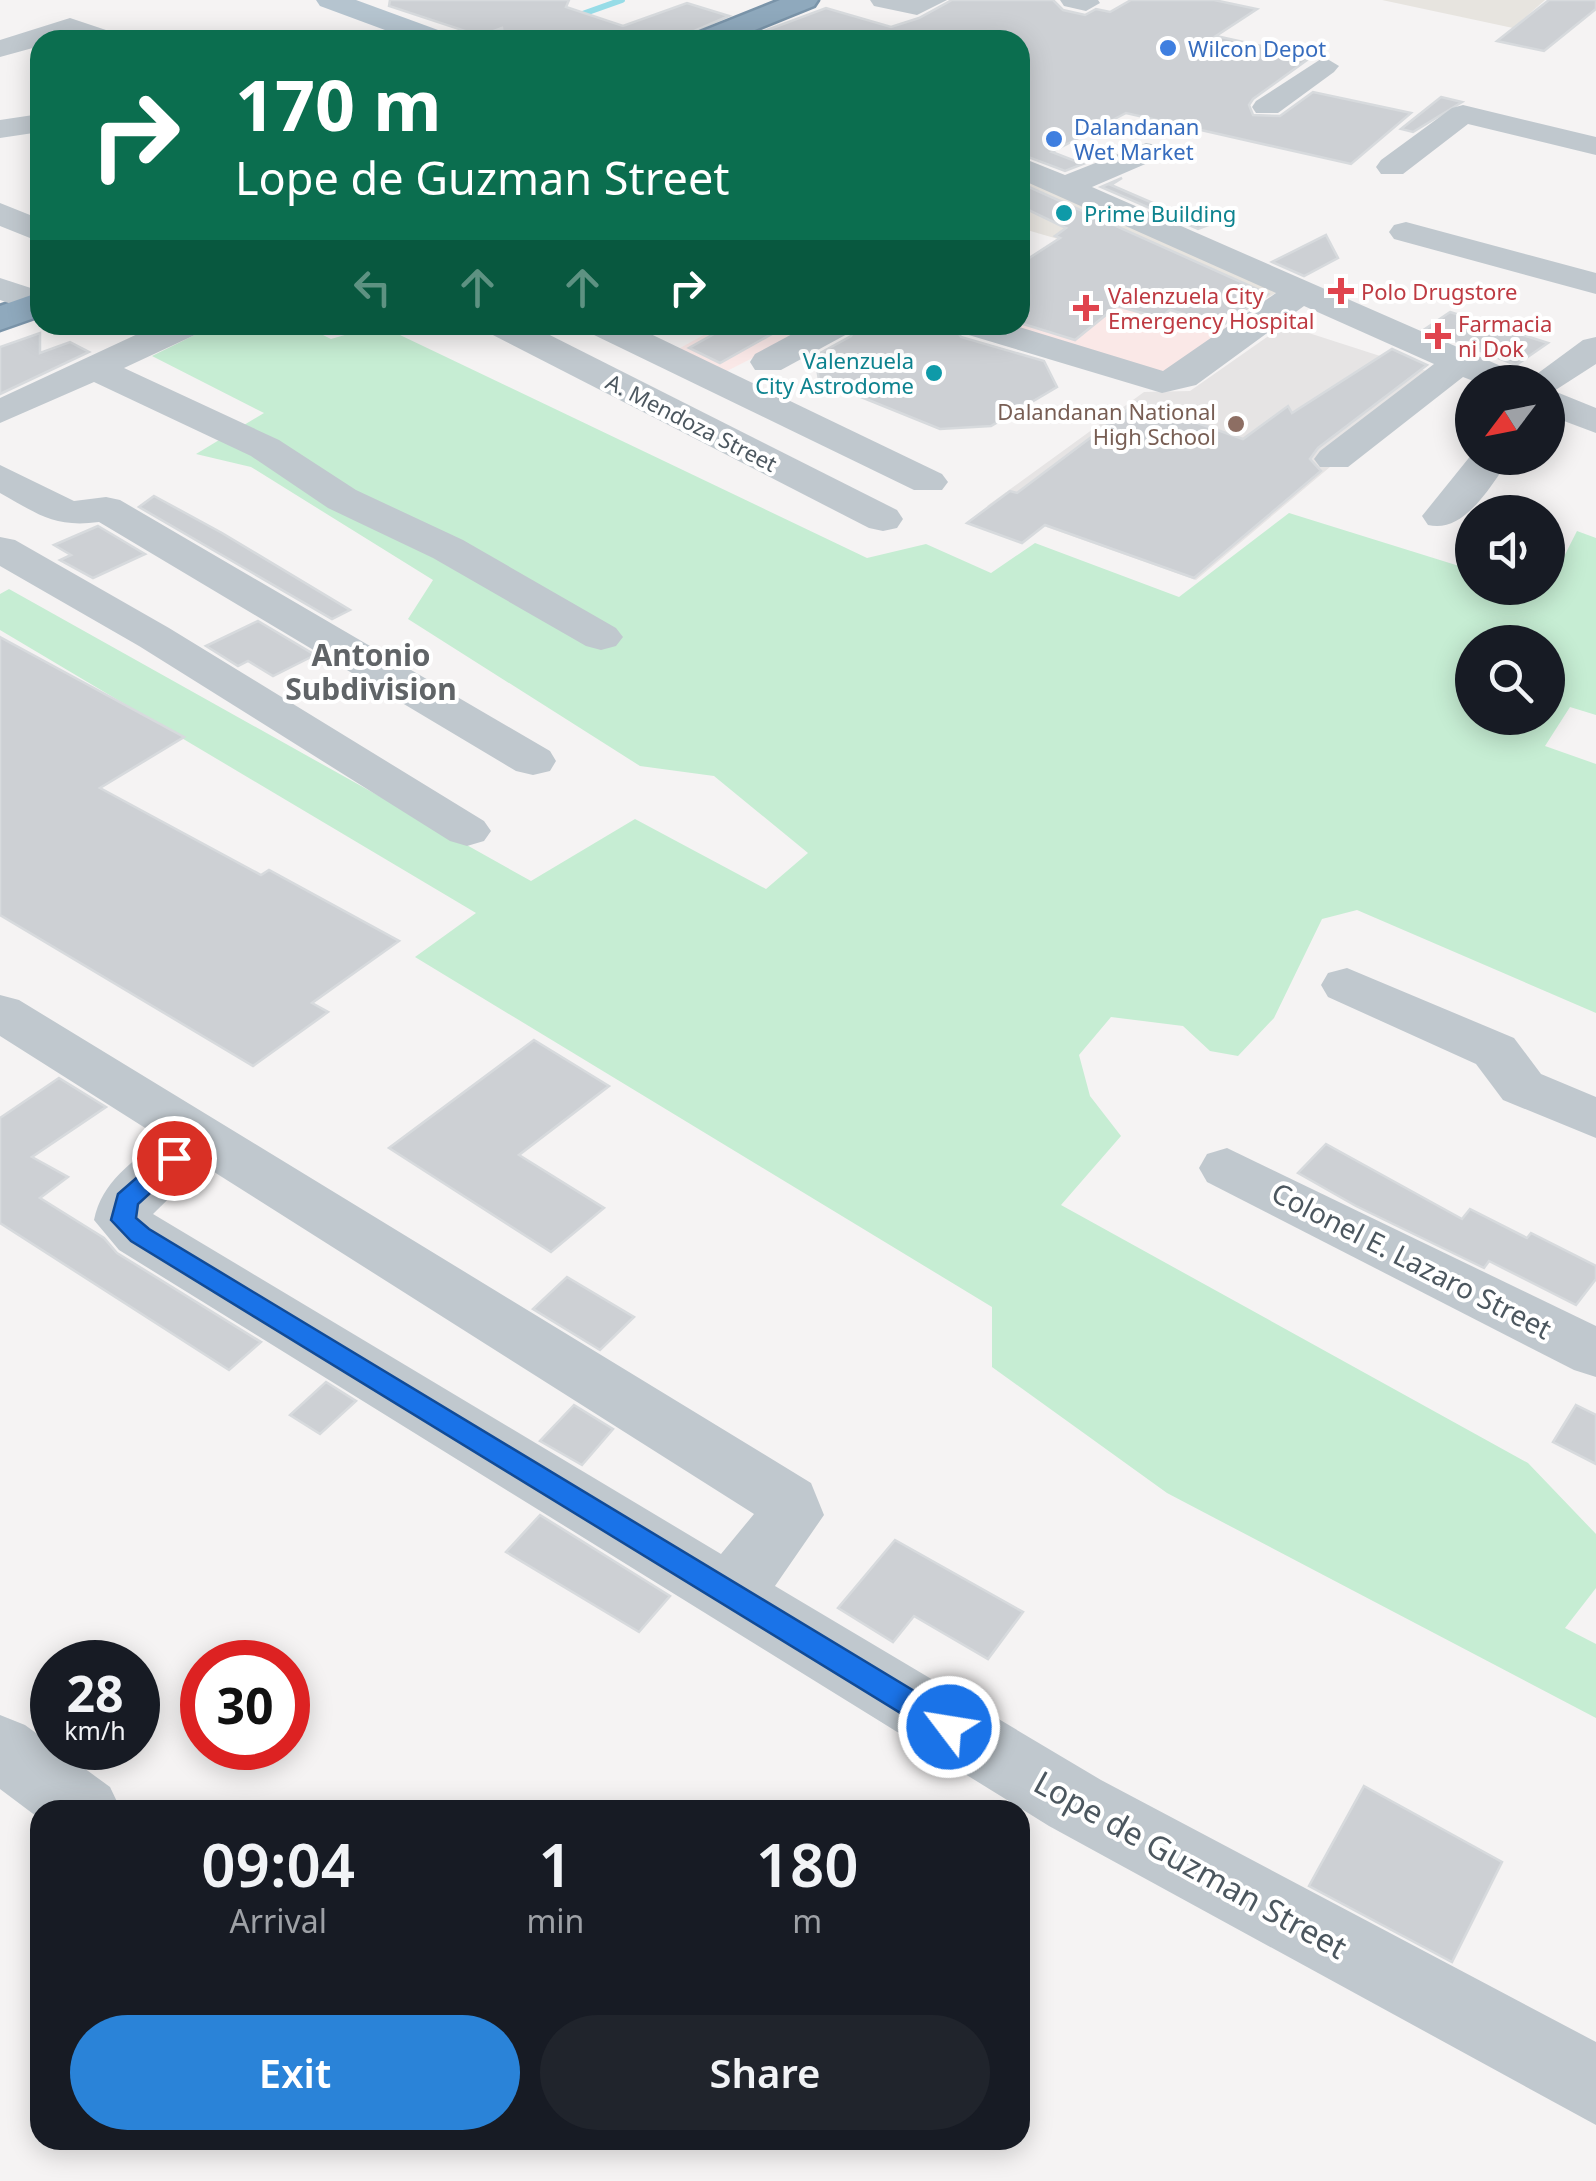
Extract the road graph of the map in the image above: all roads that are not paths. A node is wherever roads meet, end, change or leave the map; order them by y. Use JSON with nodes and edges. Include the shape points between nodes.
{"nodes":[{"id":1,"x":804,"y":0,"type":"edge"},
{"id":2,"x":884,"y":0,"type":"edge"},
{"id":3,"x":933,"y":0,"type":"edge"},
{"id":4,"x":346,"y":2,"type":"edge"},
{"id":5,"x":415,"y":30,"type":"edge"},
{"id":6,"x":740,"y":30,"type":"edge"},
{"id":7,"x":30,"y":40,"type":"edge"},
{"id":8,"x":30,"y":63,"type":"edge"},
{"id":9,"x":1324,"y":66,"type":"dead end"},
{"id":10,"x":1267,"y":107,"type":"dead end"},
{"id":11,"x":30,"y":124,"type":"edge"},
{"id":12,"x":0,"y":129,"type":"edge"},
{"id":13,"x":1494,"y":143,"type":"dead end"},
{"id":14,"x":1596,"y":146,"type":"edge"},
{"id":15,"x":1146,"y":152,"type":"dead end"},
{"id":16,"x":1392,"y":167,"type":"dead end"},
{"id":17,"x":1596,"y":170,"type":"edge"},
{"id":18,"x":1030,"y":172,"type":"edge"},
{"id":19,"x":1065,"y":187,"type":"junction"},
{"id":20,"x":0,"y":214,"type":"edge"},
{"id":21,"x":30,"y":228,"type":"edge"},
{"id":22,"x":1406,"y":232,"type":"dead end"},
{"id":23,"x":1596,"y":284,"type":"edge"},
{"id":24,"x":0,"y":288,"type":"edge"},
{"id":25,"x":1300,"y":292,"type":"junction"},
{"id":26,"x":30,"y":299,"type":"edge"},
{"id":27,"x":30,"y":307,"type":"edge"},
{"id":28,"x":0,"y":319,"type":"edge"},
{"id":29,"x":1191,"y":330,"type":"dead end"},
{"id":30,"x":165,"y":335,"type":"edge"},
{"id":31,"x":522,"y":335,"type":"edge"},
{"id":32,"x":624,"y":335,"type":"edge"},
{"id":33,"x":818,"y":335,"type":"edge"},
{"id":34,"x":1006,"y":335,"type":"edge"},
{"id":35,"x":1596,"y":348,"type":"edge"},
{"id":36,"x":768,"y":362,"type":"dead end"},
{"id":37,"x":1459,"y":362,"type":"junction"},
{"id":38,"x":1466,"y":365,"type":"edge"},
{"id":39,"x":95,"y":368,"type":"junction"},
{"id":40,"x":1131,"y":376,"type":"junction"},
{"id":41,"x":1565,"y":384,"type":"edge"},
{"id":42,"x":1565,"y":396,"type":"edge"},
{"id":43,"x":0,"y":412,"type":"edge"},
{"id":44,"x":1596,"y":422,"type":"edge"},
{"id":45,"x":1334,"y":458,"type":"dead end"},
{"id":46,"x":1476,"y":475,"type":"edge"},
{"id":47,"x":0,"y":477,"type":"edge"},
{"id":48,"x":1442,"y":516,"type":"dead end"},
{"id":49,"x":0,"y":549,"type":"edge"},
{"id":50,"x":601,"y":637,"type":"dead end"},
{"id":51,"x":533,"y":761,"type":"dead end"},
{"id":52,"x":467,"y":832,"type":"dead end"},
{"id":53,"x":1347,"y":985,"type":"dead end"},
{"id":54,"x":0,"y":1012,"type":"edge"},
{"id":55,"x":1596,"y":1119,"type":"edge"},
{"id":56,"x":197,"y":1138,"type":"junction"},
{"id":57,"x":1227,"y":1168,"type":"dead end"},
{"id":58,"x":1596,"y":1353,"type":"edge"},
{"id":59,"x":728,"y":1595,"type":"junction"},
{"id":60,"x":0,"y":1747,"type":"edge"},
{"id":61,"x":71,"y":1800,"type":"edge"},
{"id":62,"x":1596,"y":2085,"type":"edge"}],
"edges":[{"from":1,"to":6,"type":"highway"},
{"from":2,"to":3,"type":"street","via":[[917,7]]},
{"from":4,"to":5,"type":"main road"},
{"from":7,"to":8,"type":"street","via":[[2,49]]},
{"from":9,"to":10,"type":"street"},
{"from":11,"to":12,"type":"street"},
{"from":13,"to":17,"type":"street"},
{"from":14,"to":16,"type":"street","via":[[1462,114]]},
{"from":15,"to":19,"type":"street"},
{"from":18,"to":19,"type":"street"},
{"from":19,"to":25,"type":"street"},
{"from":20,"to":21,"type":"street"},
{"from":22,"to":23,"type":"street"},
{"from":24,"to":26,"type":"street"},
{"from":25,"to":37,"type":"street"},
{"from":25,"to":40,"type":"street","via":[[1182,377],[1162,382]]},
{"from":27,"to":28,"type":"highway"},
{"from":29,"to":40,"type":"street"},
{"from":30,"to":39,"type":"street"},
{"from":31,"to":32,"type":"street","name":"A. Mendoza Street","via":[[870,512],[921,478]]},
{"from":33,"to":36,"type":"street"},
{"from":34,"to":40,"type":"street"},
{"from":35,"to":41,"type":"street"},
{"from":37,"to":38,"type":"street"},
{"from":37,"to":45,"type":"street"},
{"from":39,"to":43,"type":"street"},
{"from":39,"to":50,"type":"street","via":[[265,448],[342,499],[448,549]]},
{"from":42,"to":44,"type":"street"},
{"from":46,"to":48,"type":"street"},
{"from":47,"to":51,"type":"street","via":[[68,514],[106,509]]},
{"from":49,"to":52,"type":"street"},
{"from":53,"to":55,"type":"street","via":[[1495,1051],[1522,1086]]},
{"from":54,"to":56,"type":"street"},
{"from":56,"to":59,"type":"street","via":[[788,1502],[791,1515]]},
{"from":56,"to":59,"type":"street","name":"Lope de Guzman Street","via":[[127,1200],[123,1220],[132,1228]]},
{"from":57,"to":58,"type":"street","name":"Colonel E. Lazaro Street"},
{"from":59,"to":62,"type":"street","name":"Lope de Guzman Street","via":[[1075,1802]]},
{"from":60,"to":61,"type":"street"}]}
